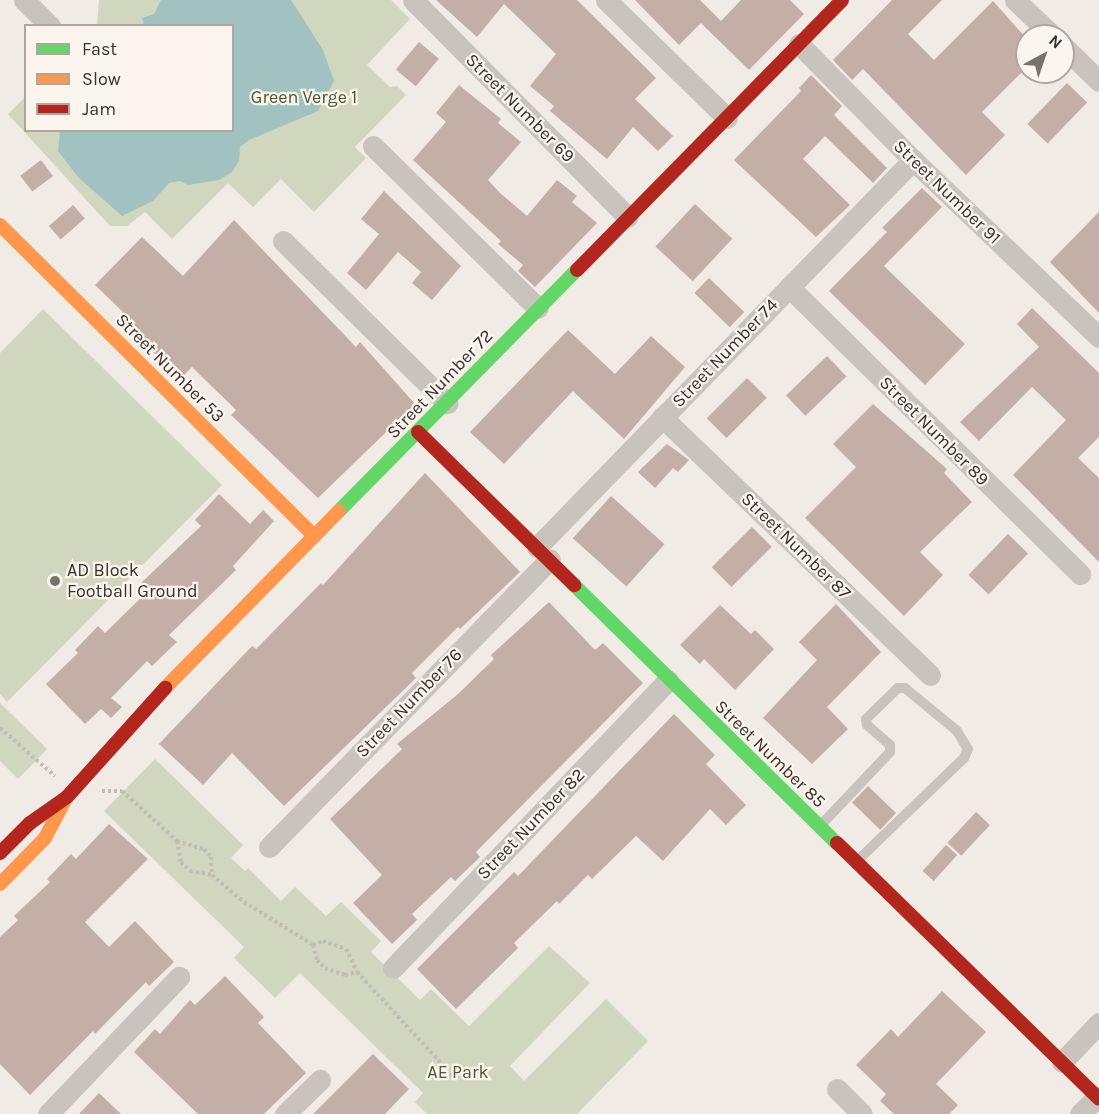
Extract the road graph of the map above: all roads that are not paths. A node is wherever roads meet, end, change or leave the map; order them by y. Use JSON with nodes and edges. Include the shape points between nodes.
{"nodes":[{"id":1,"x":24,"y":0,"type":"edge"},
{"id":2,"x":413,"y":0,"type":"edge"},
{"id":3,"x":606,"y":0,"type":"edge"},
{"id":4,"x":1015,"y":0,"type":"edge"},
{"id":5,"x":834,"y":3,"type":"edge"},
{"id":6,"x":49,"y":24,"type":"edge"},
{"id":7,"x":1040,"y":24,"type":"edge"},
{"id":8,"x":799,"y":44,"type":"junction"},
{"id":9,"x":1075,"y":58,"type":"edge"},
{"id":10,"x":1099,"y":81,"type":"edge"},
{"id":11,"x":727,"y":117,"type":"junction"},
{"id":12,"x":373,"y":146,"type":"dead end"},
{"id":13,"x":913,"y":160,"type":"junction"},
{"id":14,"x":628,"y":217,"type":"junction"},
{"id":15,"x":0,"y":225,"type":"edge"},
{"id":16,"x":283,"y":241,"type":"dead end"},
{"id":17,"x":789,"y":287,"type":"junction"},
{"id":18,"x":538,"y":308,"type":"junction"},
{"id":19,"x":1099,"y":337,"type":"edge"},
{"id":20,"x":447,"y":403,"type":"junction"},
{"id":21,"x":662,"y":417,"type":"junction"},
{"id":22,"x":418,"y":432,"type":"junction"},
{"id":23,"x":314,"y":536,"type":"junction"},
{"id":24,"x":543,"y":553,"type":"junction"},
{"id":25,"x":1080,"y":574,"type":"dead end"},
{"id":26,"x":930,"y":675,"type":"dead end"},
{"id":27,"x":668,"y":680,"type":"junction"},
{"id":28,"x":67,"y":797,"type":"junction"},
{"id":29,"x":819,"y":827,"type":"junction"},
{"id":30,"x":269,"y":847,"type":"dead end"},
{"id":31,"x":0,"y":853,"type":"edge"},
{"id":32,"x":855,"y":862,"type":"junction"},
{"id":33,"x":0,"y":884,"type":"edge"},
{"id":34,"x":393,"y":968,"type":"dead end"},
{"id":35,"x":179,"y":977,"type":"dead end"},
{"id":36,"x":1099,"y":1023,"type":"edge"},
{"id":37,"x":1062,"y":1062,"type":"junction"},
{"id":38,"x":320,"y":1080,"type":"dead end"},
{"id":39,"x":837,"y":1089,"type":"dead end"},
{"id":40,"x":1098,"y":1098,"type":"edge"},
{"id":41,"x":48,"y":1114,"type":"edge"},
{"id":42,"x":285,"y":1114,"type":"edge"},
{"id":43,"x":862,"y":1114,"type":"edge"},
{"id":44,"x":1080,"y":1114,"type":"edge"}],
"edges":[{"from":1,"to":6,"type":"street"},
{"from":2,"to":14,"type":"street","name":"Street Number 69"},
{"from":3,"to":11,"type":"street"},
{"from":4,"to":7,"type":"street"},
{"from":5,"to":8,"type":"street","name":"Street Number 72"},
{"from":8,"to":11,"type":"street","name":"Street Number 72"},
{"from":8,"to":13,"type":"street","name":"Street Number 91"},
{"from":9,"to":10,"type":"street"},
{"from":11,"to":14,"type":"street","name":"Street Number 72"},
{"from":12,"to":18,"type":"street"},
{"from":13,"to":17,"type":"street","name":"Street Number 74"},
{"from":13,"to":19,"type":"street","name":"Street Number 91"},
{"from":14,"to":18,"type":"street","name":"Street Number 72"},
{"from":15,"to":23,"type":"street","name":"Street Number 53"},
{"from":16,"to":20,"type":"street"},
{"from":17,"to":21,"type":"street","name":"Street Number 74"},
{"from":17,"to":25,"type":"street","name":"Street Number 89"},
{"from":18,"to":20,"type":"street","name":"Street Number 72"},
{"from":20,"to":22,"type":"street","name":"Street Number 72"},
{"from":21,"to":24,"type":"street","name":"Street Number 74"},
{"from":21,"to":26,"type":"street","name":"Street Number 87"},
{"from":22,"to":23,"type":"street","name":"Street Number 72"},
{"from":22,"to":24,"type":"street","name":"Street Number 85"},
{"from":23,"to":28,"type":"street","name":"Street Number 72","via":[[126,727]]},
{"from":24,"to":27,"type":"street","name":"Street Number 85"},
{"from":24,"to":30,"type":"street","name":"Street Number 76"},
{"from":27,"to":29,"type":"street","name":"Street Number 85"},
{"from":27,"to":34,"type":"street","name":"Street Number 82"},
{"from":28,"to":31,"type":"street","via":[[30,823]]},
{"from":28,"to":33,"type":"street","via":[[45,838]]},
{"from":29,"to":32,"type":"street","name":"Street Number 85"},
{"from":29,"to":32,"type":"lane","via":[[890,752],[890,745],[866,722],[898,688],[905,688],[957,731],[968,749],[964,758]]},
{"from":32,"to":37,"type":"street","name":"Street Number 85"},
{"from":35,"to":41,"type":"street"},
{"from":36,"to":37,"type":"street"},
{"from":37,"to":40,"type":"street","name":"Street Number 85"},
{"from":38,"to":42,"type":"street"},
{"from":39,"to":43,"type":"street"},
{"from":40,"to":44,"type":"street"}]}
